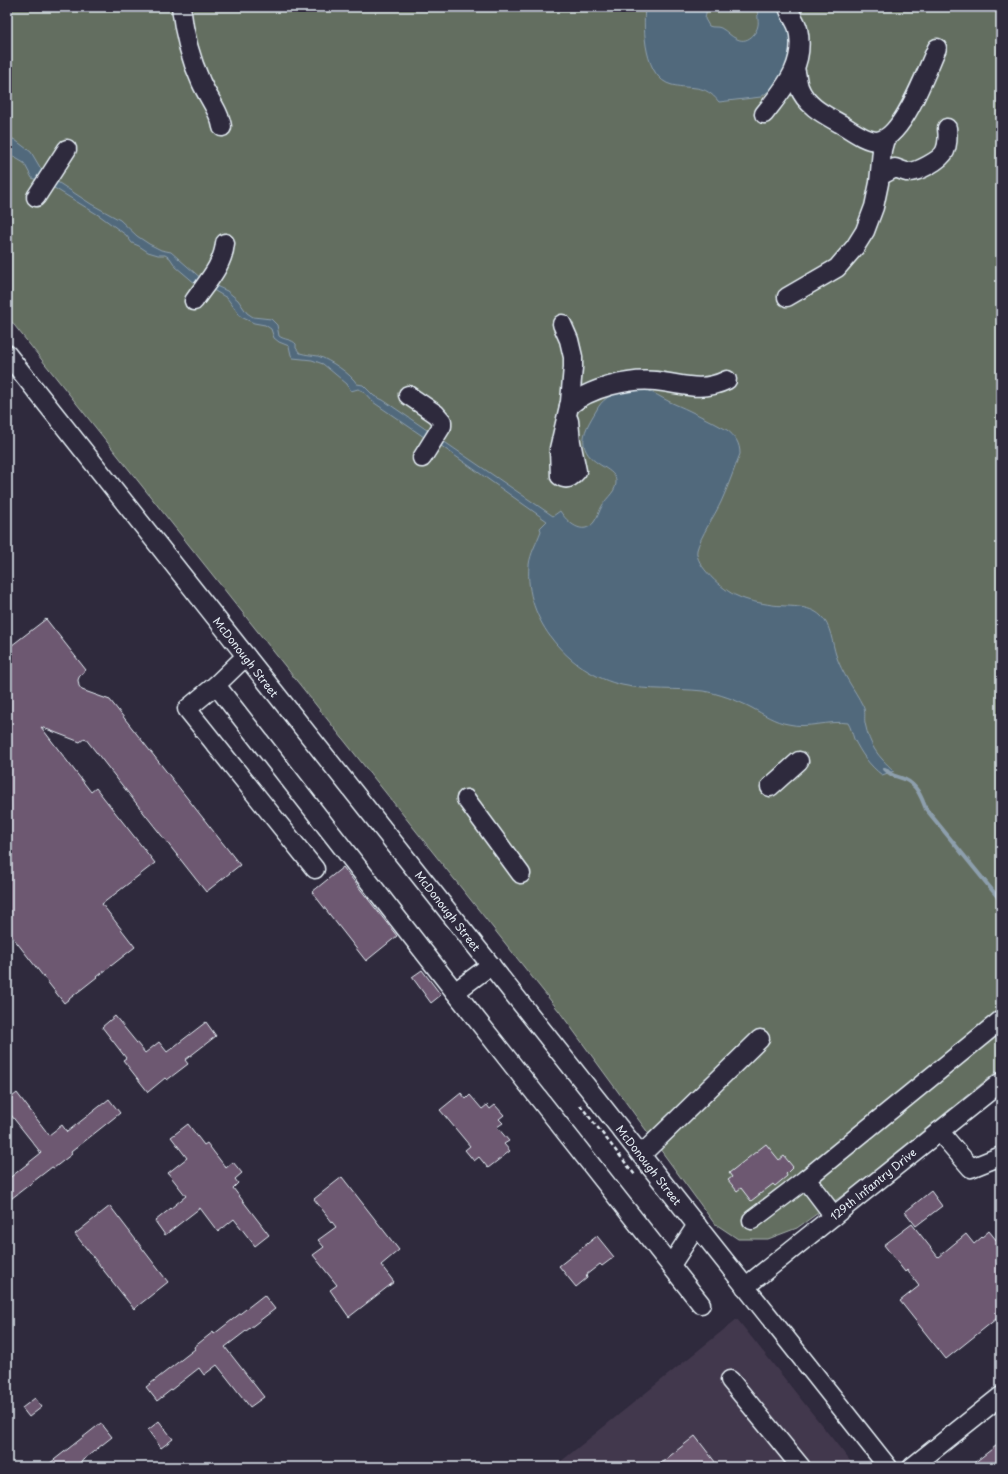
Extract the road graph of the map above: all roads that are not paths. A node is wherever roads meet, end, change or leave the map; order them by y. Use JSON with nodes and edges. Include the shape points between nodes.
{"nodes":[{"id":1,"x":182,"y":7,"type":"edge"},
{"id":2,"x":788,"y":7,"type":"edge"},
{"id":3,"x":937,"y":48,"type":"dead end"},
{"id":4,"x":795,"y":69,"type":"junction"},
{"id":5,"x":764,"y":114,"type":"dead end"},
{"id":6,"x":222,"y":127,"type":"dead end"},
{"id":7,"x":948,"y":128,"type":"dead end"},
{"id":8,"x":67,"y":149,"type":"dead end"},
{"id":9,"x":883,"y":155,"type":"junction"},
{"id":10,"x":40,"y":191,"type":"dead end"},
{"id":11,"x":225,"y":243,"type":"dead end"},
{"id":12,"x":197,"y":296,"type":"dead end"},
{"id":13,"x":787,"y":297,"type":"dead end"},
{"id":14,"x":562,"y":324,"type":"dead end"},
{"id":15,"x":7,"y":354,"type":"edge"},
{"id":16,"x":727,"y":380,"type":"dead end"},
{"id":17,"x":408,"y":395,"type":"dead end"},
{"id":18,"x":425,"y":453,"type":"dead end"},
{"id":19,"x":246,"y":656,"type":"junction"},
{"id":20,"x":216,"y":685,"type":"junction"},
{"id":21,"x":799,"y":761,"type":"dead end"},
{"id":22,"x":770,"y":787,"type":"dead end"},
{"id":23,"x":466,"y":799,"type":"dead end"},
{"id":24,"x":315,"y":869,"type":"dead end"},
{"id":25,"x":521,"y":874,"type":"dead end"},
{"id":26,"x":491,"y":965,"type":"junction"},
{"id":27,"x":455,"y":992,"type":"junction"},
{"id":28,"x":1001,"y":1020,"type":"edge"},
{"id":29,"x":760,"y":1039,"type":"dead end"},
{"id":30,"x":1001,"y":1082,"type":"edge"},
{"id":31,"x":939,"y":1131,"type":"junction"},
{"id":32,"x":641,"y":1155,"type":"junction"},
{"id":33,"x":1001,"y":1156,"type":"edge"},
{"id":34,"x":806,"y":1179,"type":"junction"},
{"id":35,"x":834,"y":1216,"type":"junction"},
{"id":36,"x":752,"y":1220,"type":"dead end"},
{"id":37,"x":697,"y":1225,"type":"junction"},
{"id":38,"x":671,"y":1265,"type":"junction"},
{"id":39,"x":745,"y":1286,"type":"junction"},
{"id":40,"x":701,"y":1304,"type":"dead end"},
{"id":41,"x":730,"y":1380,"type":"dead end"},
{"id":42,"x":1001,"y":1396,"type":"edge"},
{"id":43,"x":801,"y":1467,"type":"edge"},
{"id":44,"x":888,"y":1467,"type":"edge"},
{"id":45,"x":912,"y":1467,"type":"edge"}],
"edges":[{"from":1,"to":6,"type":"street","via":[[185,37],[195,68]]},
{"from":2,"to":4,"type":"street","via":[[798,34],[799,48]]},
{"from":3,"to":9,"type":"street","via":[[906,114],[892,133]]},
{"from":4,"to":5,"type":"street"},
{"from":4,"to":9,"type":"street","via":[[801,92],[811,105]]},
{"from":7,"to":9,"type":"street","via":[[945,151],[922,168],[907,172]]},
{"from":8,"to":10,"type":"street"},
{"from":9,"to":13,"type":"street","via":[[874,207],[865,231],[855,247],[837,268]]},
{"from":11,"to":12,"type":"street","via":[[223,256]]},
{"from":14,"to":16,"type":"street","via":[[573,357],[568,411],[581,397],[617,384],[656,381],[705,387],[715,386]]},
{"from":15,"to":19,"type":"street","name":"McDonough Street"},
{"from":17,"to":18,"type":"street","via":[[440,418],[442,424]]},
{"from":19,"to":20,"type":"street"},
{"from":19,"to":26,"type":"street","name":"McDonough Street"},
{"from":20,"to":24,"type":"street","via":[[187,709]]},
{"from":20,"to":27,"type":"street"},
{"from":21,"to":22,"type":"street"},
{"from":23,"to":25,"type":"street"},
{"from":26,"to":27,"type":"street"},
{"from":26,"to":32,"type":"street","name":"McDonough Street"},
{"from":27,"to":38,"type":"street"},
{"from":28,"to":34,"type":"street"},
{"from":29,"to":32,"type":"street"},
{"from":30,"to":31,"type":"street","name":"129th Infantry Drive"},
{"from":31,"to":33,"type":"street","via":[[971,1168]]},
{"from":31,"to":35,"type":"street","name":"129th Infantry Drive"},
{"from":32,"to":37,"type":"street","name":"McDonough Street"},
{"from":34,"to":35,"type":"street"},
{"from":34,"to":36,"type":"street"},
{"from":35,"to":39,"type":"street","name":"129th Infantry Drive"},
{"from":37,"to":38,"type":"street"},
{"from":37,"to":39,"type":"street","name":"McDonough Street"},
{"from":38,"to":40,"type":"street"},
{"from":39,"to":44,"type":"street","name":"McDonough Street"},
{"from":41,"to":43,"type":"street"},
{"from":42,"to":45,"type":"street"}]}
